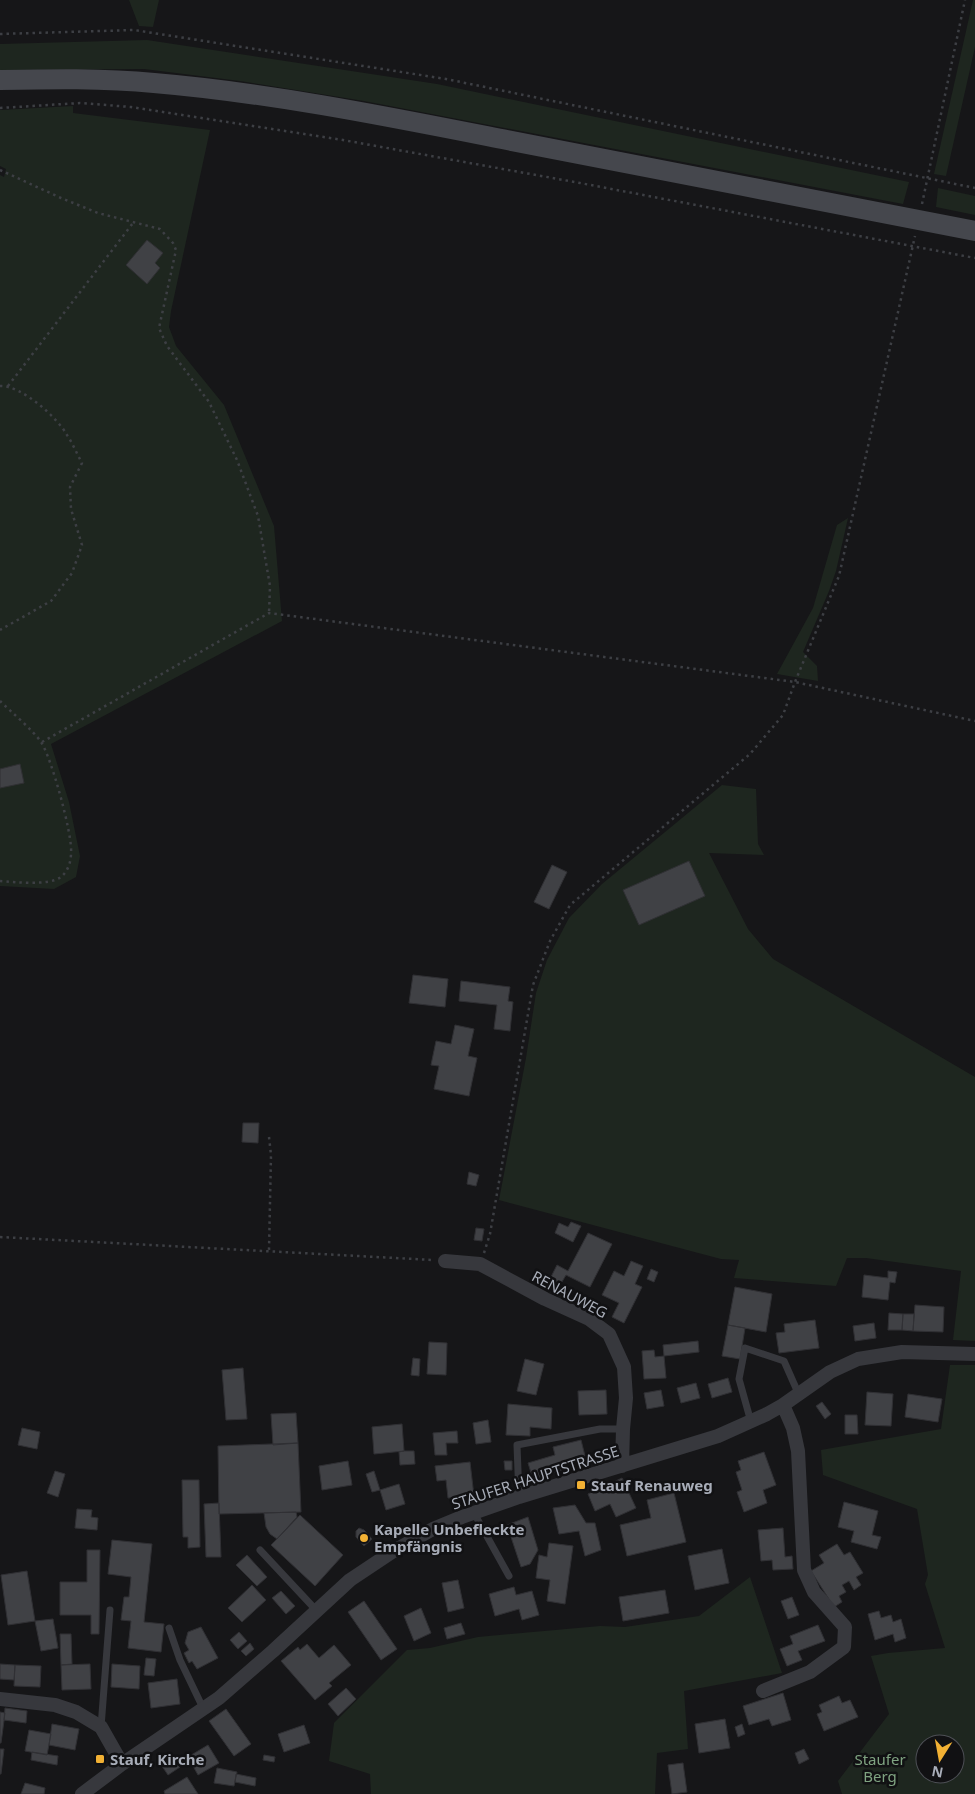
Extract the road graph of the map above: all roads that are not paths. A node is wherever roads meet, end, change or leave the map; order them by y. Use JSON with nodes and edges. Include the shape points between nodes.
{"nodes":[{"id":1,"x":0,"y":80,"type":"edge"},
{"id":2,"x":975,"y":230,"type":"edge"},
{"id":3,"x":445,"y":1260,"type":"road end"},
{"id":4,"x":975,"y":1354,"type":"edge"},
{"id":5,"x":798,"y":1394,"type":"junction"},
{"id":6,"x":782,"y":1405,"type":"junction"},
{"id":7,"x":751,"y":1422,"type":"junction"},
{"id":8,"x":623,"y":1429,"type":"junction"},
{"id":9,"x":622,"y":1466,"type":"junction"},
{"id":10,"x":519,"y":1498,"type":"junction"},
{"id":11,"x":474,"y":1513,"type":"junction"},
{"id":12,"x":260,"y":1550,"type":"dead end"},
{"id":13,"x":509,"y":1576,"type":"dead end"},
{"id":14,"x":110,"y":1610,"type":"dead end"},
{"id":15,"x":316,"y":1610,"type":"junction"},
{"id":16,"x":170,"y":1628,"type":"dead end"},
{"id":17,"x":763,"y":1692,"type":"dead end"},
{"id":18,"x":0,"y":1699,"type":"edge"},
{"id":19,"x":203,"y":1708,"type":"junction"},
{"id":20,"x":100,"y":1727,"type":"junction"},
{"id":21,"x":122,"y":1764,"type":"junction"},
{"id":22,"x":82,"y":1794,"type":"edge"}],
"edges":[{"from":1,"to":2,"type":"main road","via":[[125,81],[254,95],[412,122]]},
{"from":3,"to":8,"type":"street","name":"RENAUWEG","via":[[480,1264],[589,1319],[609,1334],[624,1367]]},
{"from":4,"to":5,"type":"street","name":"STAUFER HAUPTSTRASSE","via":[[902,1352],[872,1356],[830,1372]]},
{"from":5,"to":6,"type":"street","name":"STAUFER HAUPTSTRASSE"},
{"from":5,"to":7,"type":"lane","via":[[784,1361],[745,1348],[739,1379]]},
{"from":6,"to":7,"type":"street","name":"STAUFER HAUPTSTRASSE"},
{"from":6,"to":17,"type":"street","via":[[793,1428],[798,1451],[804,1570],[814,1592],[845,1627],[844,1647],[810,1672]]},
{"from":7,"to":9,"type":"street","name":"STAUFER HAUPTSTRASSE","via":[[701,1442]]},
{"from":8,"to":9,"type":"street","name":"RENAUWEG"},
{"from":8,"to":10,"type":"lane","via":[[600,1429],[517,1445]]},
{"from":9,"to":10,"type":"street","name":"STAUFER HAUPTSTRASSE"},
{"from":10,"to":11,"type":"street","name":"STAUFER HAUPTSTRASSE"},
{"from":11,"to":13,"type":"lane"},
{"from":11,"to":15,"type":"street","name":"STAUFER HAUPTSTRASSE","via":[[433,1529],[392,1552],[350,1580]]},
{"from":12,"to":15,"type":"lane"},
{"from":14,"to":20,"type":"lane"},
{"from":15,"to":19,"type":"street","name":"STAUFER HAUPTSTRASSE","via":[[246,1675]]},
{"from":16,"to":19,"type":"lane","via":[[180,1660]]},
{"from":18,"to":20,"type":"street","via":[[55,1705],[76,1712]]},
{"from":19,"to":21,"type":"street","name":"STAUFER HAUPTSTRASSE"},
{"from":20,"to":21,"type":"street"},
{"from":21,"to":22,"type":"street","name":"STAUFER HAUPTSTRASSE"}]}
